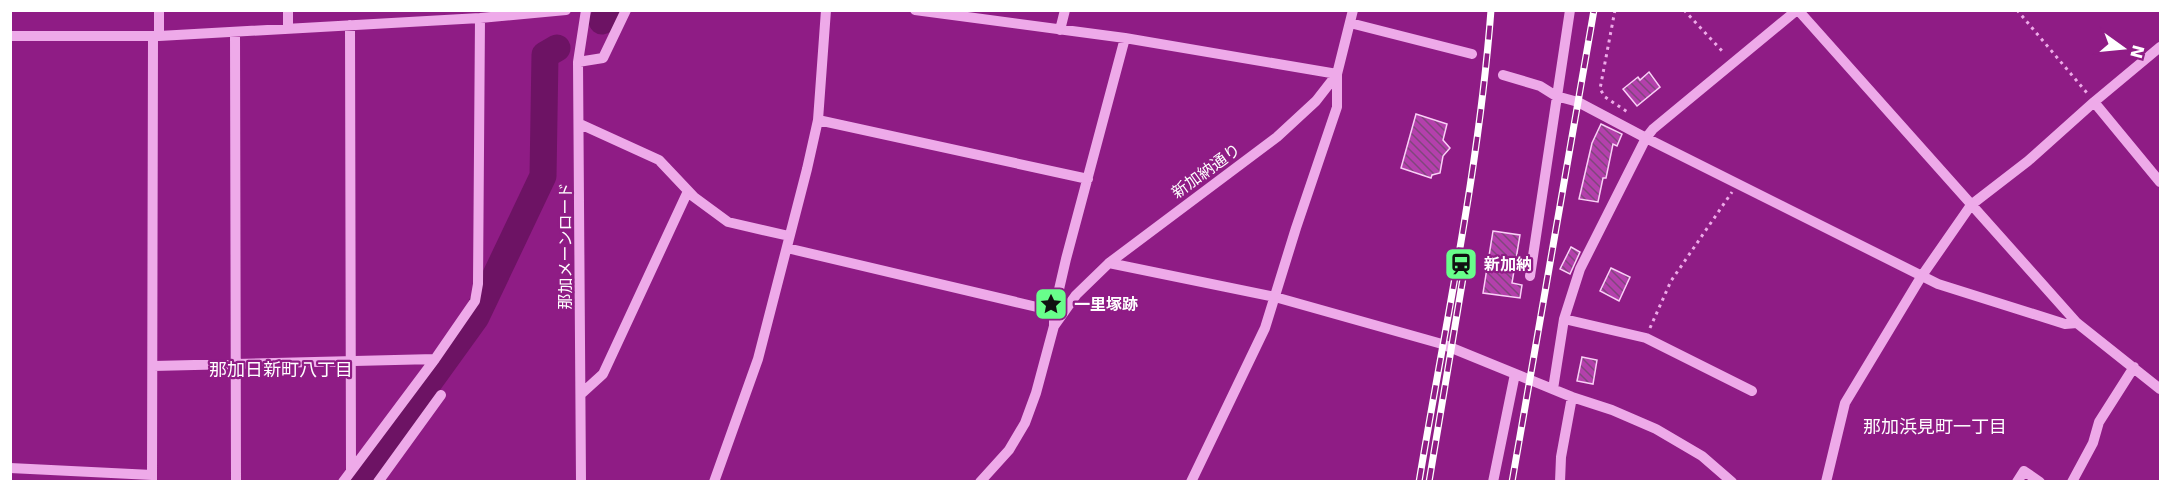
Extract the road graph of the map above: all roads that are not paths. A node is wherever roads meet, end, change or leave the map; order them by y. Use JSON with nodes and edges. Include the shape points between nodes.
{"nodes":[{"id":1,"x":159,"y":10,"type":"edge"},
{"id":2,"x":288,"y":10,"type":"edge"},
{"id":3,"x":566,"y":10,"type":"edge"},
{"id":4,"x":586,"y":10,"type":"edge"},
{"id":5,"x":626,"y":10,"type":"edge"},
{"id":6,"x":826,"y":10,"type":"edge"},
{"id":7,"x":915,"y":10,"type":"edge"},
{"id":8,"x":1065,"y":10,"type":"edge"},
{"id":9,"x":1353,"y":10,"type":"edge"},
{"id":10,"x":1570,"y":10,"type":"edge"},
{"id":11,"x":1798,"y":10,"type":"edge"},
{"id":12,"x":424,"y":15,"type":"edge"},
{"id":13,"x":480,"y":18,"type":"junction"},
{"id":14,"x":1350,"y":23,"type":"junction"},
{"id":15,"x":350,"y":25,"type":"junction"},
{"id":16,"x":288,"y":29,"type":"junction"},
{"id":17,"x":1060,"y":30,"type":"junction"},
{"id":18,"x":235,"y":32,"type":"junction"},
{"id":19,"x":10,"y":36,"type":"edge"},
{"id":20,"x":156,"y":36,"type":"junction"},
{"id":21,"x":1125,"y":38,"type":"junction"},
{"id":22,"x":2160,"y":47,"type":"edge"},
{"id":23,"x":1472,"y":54,"type":"dead end"},
{"id":24,"x":578,"y":62,"type":"junction"},
{"id":25,"x":1337,"y":74,"type":"junction"},
{"id":26,"x":1503,"y":75,"type":"dead end"},
{"id":27,"x":1556,"y":96,"type":"junction"},
{"id":28,"x":2094,"y":102,"type":"junction"},
{"id":29,"x":818,"y":120,"type":"junction"},
{"id":30,"x":580,"y":124,"type":"junction"},
{"id":31,"x":1646,"y":138,"type":"junction"},
{"id":32,"x":1088,"y":179,"type":"junction"},
{"id":33,"x":2160,"y":182,"type":"edge"},
{"id":34,"x":688,"y":191,"type":"junction"},
{"id":35,"x":1971,"y":204,"type":"junction"},
{"id":36,"x":789,"y":236,"type":"junction"},
{"id":37,"x":787,"y":248,"type":"junction"},
{"id":38,"x":1109,"y":263,"type":"junction"},
{"id":39,"x":1530,"y":276,"type":"dead end"},
{"id":40,"x":1922,"y":277,"type":"junction"},
{"id":41,"x":1275,"y":297,"type":"junction"},
{"id":42,"x":1054,"y":310,"type":"junction"},
{"id":43,"x":1564,"y":319,"type":"junction"},
{"id":44,"x":2077,"y":323,"type":"junction"},
{"id":45,"x":1054,"y":326,"type":"junction"},
{"id":46,"x":435,"y":359,"type":"junction"},
{"id":47,"x":351,"y":362,"type":"junction"},
{"id":48,"x":236,"y":364,"type":"junction"},
{"id":49,"x":153,"y":366,"type":"junction"},
{"id":50,"x":2133,"y":367,"type":"junction"},
{"id":51,"x":1515,"y":374,"type":"junction"},
{"id":52,"x":2159,"y":386,"type":"edge"},
{"id":53,"x":1553,"y":389,"type":"junction"},
{"id":54,"x":1752,"y":391,"type":"dead end"},
{"id":55,"x":581,"y":394,"type":"junction"},
{"id":56,"x":441,"y":395,"type":"dead end"},
{"id":57,"x":1572,"y":397,"type":"junction"},
{"id":58,"x":10,"y":468,"type":"edge"},
{"id":59,"x":351,"y":471,"type":"junction"},
{"id":60,"x":152,"y":478,"type":"edge"},
{"id":61,"x":236,"y":482,"type":"edge"},
{"id":62,"x":343,"y":482,"type":"edge"},
{"id":63,"x":378,"y":482,"type":"edge"},
{"id":64,"x":581,"y":482,"type":"edge"},
{"id":65,"x":714,"y":482,"type":"edge"},
{"id":66,"x":980,"y":482,"type":"edge"},
{"id":67,"x":1191,"y":482,"type":"edge"},
{"id":68,"x":1493,"y":482,"type":"edge"},
{"id":69,"x":1560,"y":482,"type":"edge"},
{"id":70,"x":1732,"y":482,"type":"edge"},
{"id":71,"x":1826,"y":482,"type":"edge"},
{"id":72,"x":2017,"y":482,"type":"edge"},
{"id":73,"x":2040,"y":482,"type":"edge"},
{"id":74,"x":2072,"y":482,"type":"edge"}],
"edges":[{"from":1,"to":20,"type":"street"},
{"from":2,"to":16,"type":"street"},
{"from":3,"to":13,"type":"street"},
{"from":4,"to":24,"type":"street","name":"那加メーンロード"},
{"from":5,"to":24,"type":"street","via":[[603,58]]},
{"from":6,"to":29,"type":"street"},
{"from":7,"to":17,"type":"street"},
{"from":8,"to":17,"type":"street"},
{"from":9,"to":14,"type":"street","name":"新加納通り"},
{"from":10,"to":27,"type":"street"},
{"from":11,"to":31,"type":"street"},
{"from":11,"to":35,"type":"street"},
{"from":12,"to":13,"type":"street"},
{"from":12,"to":15,"type":"street"},
{"from":13,"to":46,"type":"street","via":[[478,284],[475,301]]},
{"from":14,"to":23,"type":"street"},
{"from":14,"to":25,"type":"street","name":"新加納通り"},
{"from":15,"to":16,"type":"street"},
{"from":15,"to":47,"type":"street"},
{"from":16,"to":18,"type":"street"},
{"from":17,"to":21,"type":"street"},
{"from":18,"to":20,"type":"street"},
{"from":18,"to":48,"type":"street"},
{"from":19,"to":20,"type":"street"},
{"from":20,"to":49,"type":"street"},
{"from":21,"to":25,"type":"street"},
{"from":21,"to":32,"type":"street"},
{"from":22,"to":28,"type":"street"},
{"from":24,"to":30,"type":"street","name":"那加メーンロード"},
{"from":25,"to":38,"type":"street","name":"新加納通り","via":[[1316,101],[1276,137]]},
{"from":25,"to":41,"type":"street","via":[[1337,107]]},
{"from":26,"to":27,"type":"street","via":[[1539,86]]},
{"from":27,"to":31,"type":"street","via":[[1578,102]]},
{"from":27,"to":39,"type":"street"},
{"from":28,"to":33,"type":"street"},
{"from":28,"to":35,"type":"street","via":[[2028,161]]},
{"from":29,"to":32,"type":"street"},
{"from":29,"to":36,"type":"street"},
{"from":30,"to":34,"type":"street","via":[[658,160]]},
{"from":30,"to":55,"type":"street","name":"那加メーンロード"},
{"from":31,"to":40,"type":"street"},
{"from":31,"to":43,"type":"street","via":[[1580,269]]},
{"from":32,"to":42,"type":"street"},
{"from":34,"to":36,"type":"street","via":[[728,222]]},
{"from":34,"to":55,"type":"street","via":[[603,374]]},
{"from":35,"to":40,"type":"street"},
{"from":35,"to":44,"type":"street"},
{"from":36,"to":37,"type":"street"},
{"from":37,"to":42,"type":"street"},
{"from":37,"to":65,"type":"street","via":[[758,359]]},
{"from":38,"to":41,"type":"street"},
{"from":38,"to":45,"type":"street","name":"新加納通り","via":[[1076,295]]},
{"from":40,"to":44,"type":"street","via":[[2065,324]]},
{"from":40,"to":71,"type":"street","via":[[1845,402]]},
{"from":41,"to":51,"type":"street","via":[[1416,336]]},
{"from":41,"to":67,"type":"street","via":[[1265,328]]},
{"from":42,"to":45,"type":"street"},
{"from":43,"to":53,"type":"street"},
{"from":43,"to":54,"type":"street","via":[[1646,338]]},
{"from":44,"to":50,"type":"street"},
{"from":45,"to":66,"type":"street","via":[[1025,423],[1009,450]]},
{"from":46,"to":47,"type":"street"},
{"from":46,"to":59,"type":"street"},
{"from":47,"to":48,"type":"street"},
{"from":47,"to":59,"type":"street"},
{"from":48,"to":49,"type":"street"},
{"from":48,"to":61,"type":"street"},
{"from":49,"to":60,"type":"street"},
{"from":50,"to":52,"type":"street"},
{"from":50,"to":74,"type":"street","via":[[2100,422]]},
{"from":51,"to":53,"type":"street"},
{"from":51,"to":68,"type":"street"},
{"from":53,"to":57,"type":"street"},
{"from":55,"to":64,"type":"street","name":"那加メーンロード"},
{"from":56,"to":63,"type":"street"},
{"from":57,"to":69,"type":"street"},
{"from":57,"to":70,"type":"street","via":[[1656,429],[1702,456]]},
{"from":58,"to":60,"type":"street"},
{"from":59,"to":62,"type":"street"},
{"from":72,"to":73,"type":"street","via":[[2024,471]]}]}
